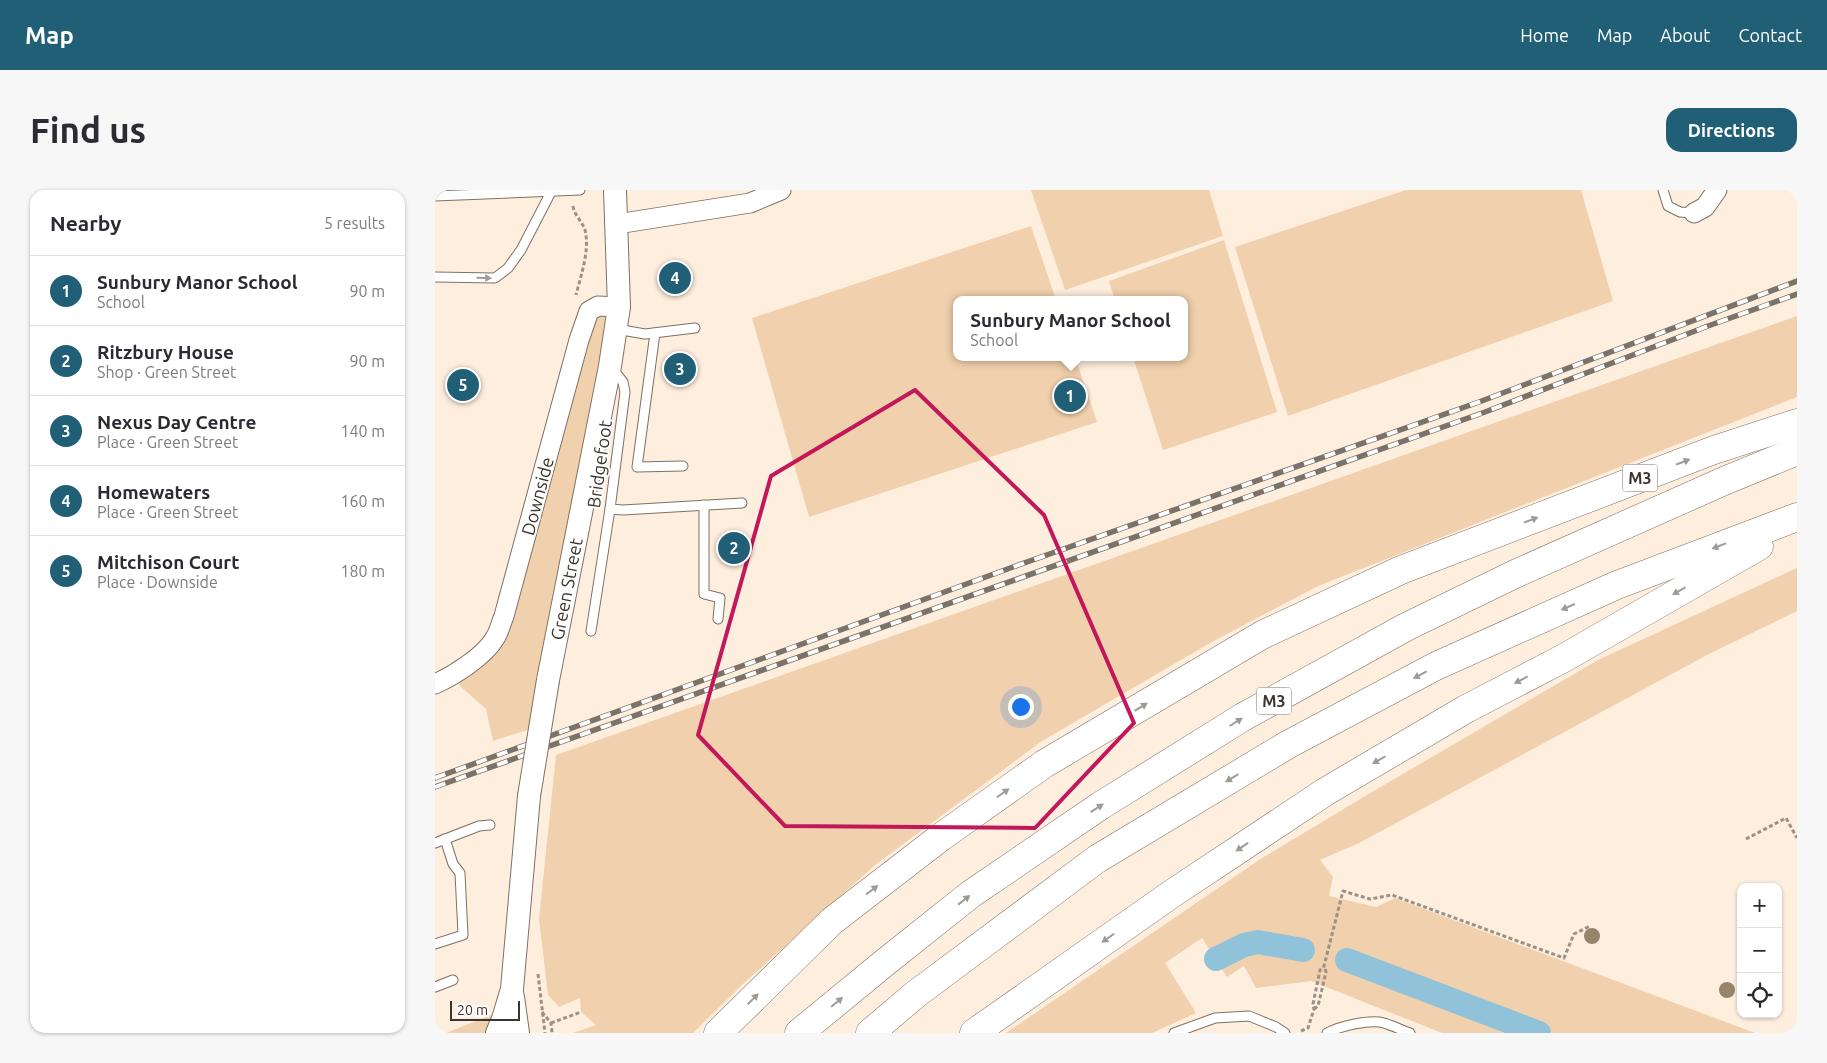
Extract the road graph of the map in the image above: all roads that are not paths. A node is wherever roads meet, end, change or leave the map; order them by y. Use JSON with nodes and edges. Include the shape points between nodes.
{"nodes":[{"id":1,"x":580,"y":190,"type":"edge"},
{"id":2,"x":615,"y":190,"type":"edge"},
{"id":3,"x":781,"y":190,"type":"edge"},
{"id":4,"x":1663,"y":190,"type":"edge"},
{"id":5,"x":1717,"y":190,"type":"edge"},
{"id":6,"x":551,"y":192,"type":"junction"},
{"id":7,"x":435,"y":196,"type":"edge"},
{"id":8,"x":1695,"y":213,"type":"joint"},
{"id":9,"x":617,"y":224,"type":"junction"},
{"id":10,"x":435,"y":278,"type":"edge"},
{"id":11,"x":618,"y":318,"type":"junction"},
{"id":12,"x":695,"y":328,"type":"dead end"},
{"id":13,"x":655,"y":333,"type":"junction"},
{"id":14,"x":611,"y":366,"type":"junction"},
{"id":15,"x":1797,"y":423,"type":"edge"},
{"id":16,"x":1797,"y":451,"type":"edge"},
{"id":17,"x":683,"y":466,"type":"dead end"},
{"id":18,"x":742,"y":503,"type":"dead end"},
{"id":19,"x":704,"y":505,"type":"junction"},
{"id":20,"x":610,"y":509,"type":"junction"},
{"id":21,"x":1797,"y":517,"type":"edge"},
{"id":22,"x":1797,"y":524,"type":"edge"},
{"id":23,"x":718,"y":619,"type":"dead end"},
{"id":24,"x":591,"y":631,"type":"dead end"},
{"id":25,"x":435,"y":684,"type":"edge"},
{"id":26,"x":490,"y":825,"type":"dead end"},
{"id":27,"x":445,"y":839,"type":"junction"},
{"id":28,"x":435,"y":843,"type":"edge"},
{"id":29,"x":435,"y":944,"type":"edge"},
{"id":30,"x":453,"y":980,"type":"dead end"},
{"id":31,"x":435,"y":987,"type":"edge"},
{"id":32,"x":512,"y":989,"type":"junction"},
{"id":33,"x":1349,"y":1030,"type":"edge"},
{"id":34,"x":497,"y":1033,"type":"edge"},
{"id":35,"x":518,"y":1033,"type":"edge"},
{"id":36,"x":718,"y":1033,"type":"edge"},
{"id":37,"x":799,"y":1033,"type":"edge"},
{"id":38,"x":870,"y":1033,"type":"edge"},
{"id":39,"x":974,"y":1033,"type":"edge"},
{"id":40,"x":1174,"y":1033,"type":"edge"},
{"id":41,"x":1285,"y":1033,"type":"edge"},
{"id":42,"x":1327,"y":1033,"type":"edge"},
{"id":43,"x":1410,"y":1033,"type":"edge"}],
"edges":[{"from":1,"to":6,"type":"lane"},
{"from":2,"to":9,"type":"street","name":"Green Street"},
{"from":3,"to":9,"type":"street","via":[[750,204]]},
{"from":4,"to":8,"type":"lane","via":[[1668,206],[1680,212]]},
{"from":5,"to":8,"type":"street","via":[[1705,207]]},
{"from":6,"to":7,"type":"lane"},
{"from":10,"to":6,"type":"lane","one_way":true,"via":[[495,278],[508,268],[521,250]]},
{"from":9,"to":11,"type":"street","name":"Green Street"},
{"from":11,"to":13,"type":"lane","via":[[645,334]]},
{"from":11,"to":14,"type":"street","name":"Green Street"},
{"from":11,"to":25,"type":"street","name":"Downside","via":[[598,306],[589,311],[495,639],[475,659]]},
{"from":12,"to":13,"type":"lane"},
{"from":13,"to":17,"type":"lane","via":[[637,467]]},
{"from":14,"to":20,"type":"lane","name":"Bridgefoot","via":[[623,382],[625,392]]},
{"from":14,"to":32,"type":"street","name":"Green Street","bridge":true,"via":[[548,680],[529,796]]},
{"from":36,"to":15,"type":"highway","number":"M3","one_way":true,"via":[[832,920],[941,837],[1044,764],[1262,635],[1401,570],[1713,450]]},
{"from":37,"to":16,"type":"highway","number":"M3","one_way":true,"via":[[971,894],[1100,806],[1243,718],[1406,627],[1507,578]]},
{"from":18,"to":19,"type":"lane"},
{"from":19,"to":20,"type":"lane"},
{"from":19,"to":23,"type":"lane","via":[[704,594],[720,598]]},
{"from":20,"to":24,"type":"lane","name":"Bridgefoot"},
{"from":21,"to":38,"type":"highway","number":"M3","one_way":true,"via":[[1608,589],[1436,666],[1289,744],[1097,859],[916,994]]},
{"from":22,"to":39,"type":"highway","one_way":true,"via":[[1564,658],[1466,709],[1325,792],[1170,895]]},
{"from":26,"to":27,"type":"lane"},
{"from":27,"to":28,"type":"lane"},
{"from":27,"to":29,"type":"lane","via":[[453,864],[460,873],[463,935]]},
{"from":30,"to":31,"type":"lane"},
{"from":32,"to":34,"type":"street","name":"Green Street"},
{"from":32,"to":35,"type":"street","name":"Green Street"},
{"from":33,"to":42,"type":"lane","via":[[1336,1028]]},
{"from":33,"to":43,"type":"lane","via":[[1382,1022]]},
{"from":40,"to":41,"type":"lane","via":[[1215,1018],[1249,1016]]}]}
